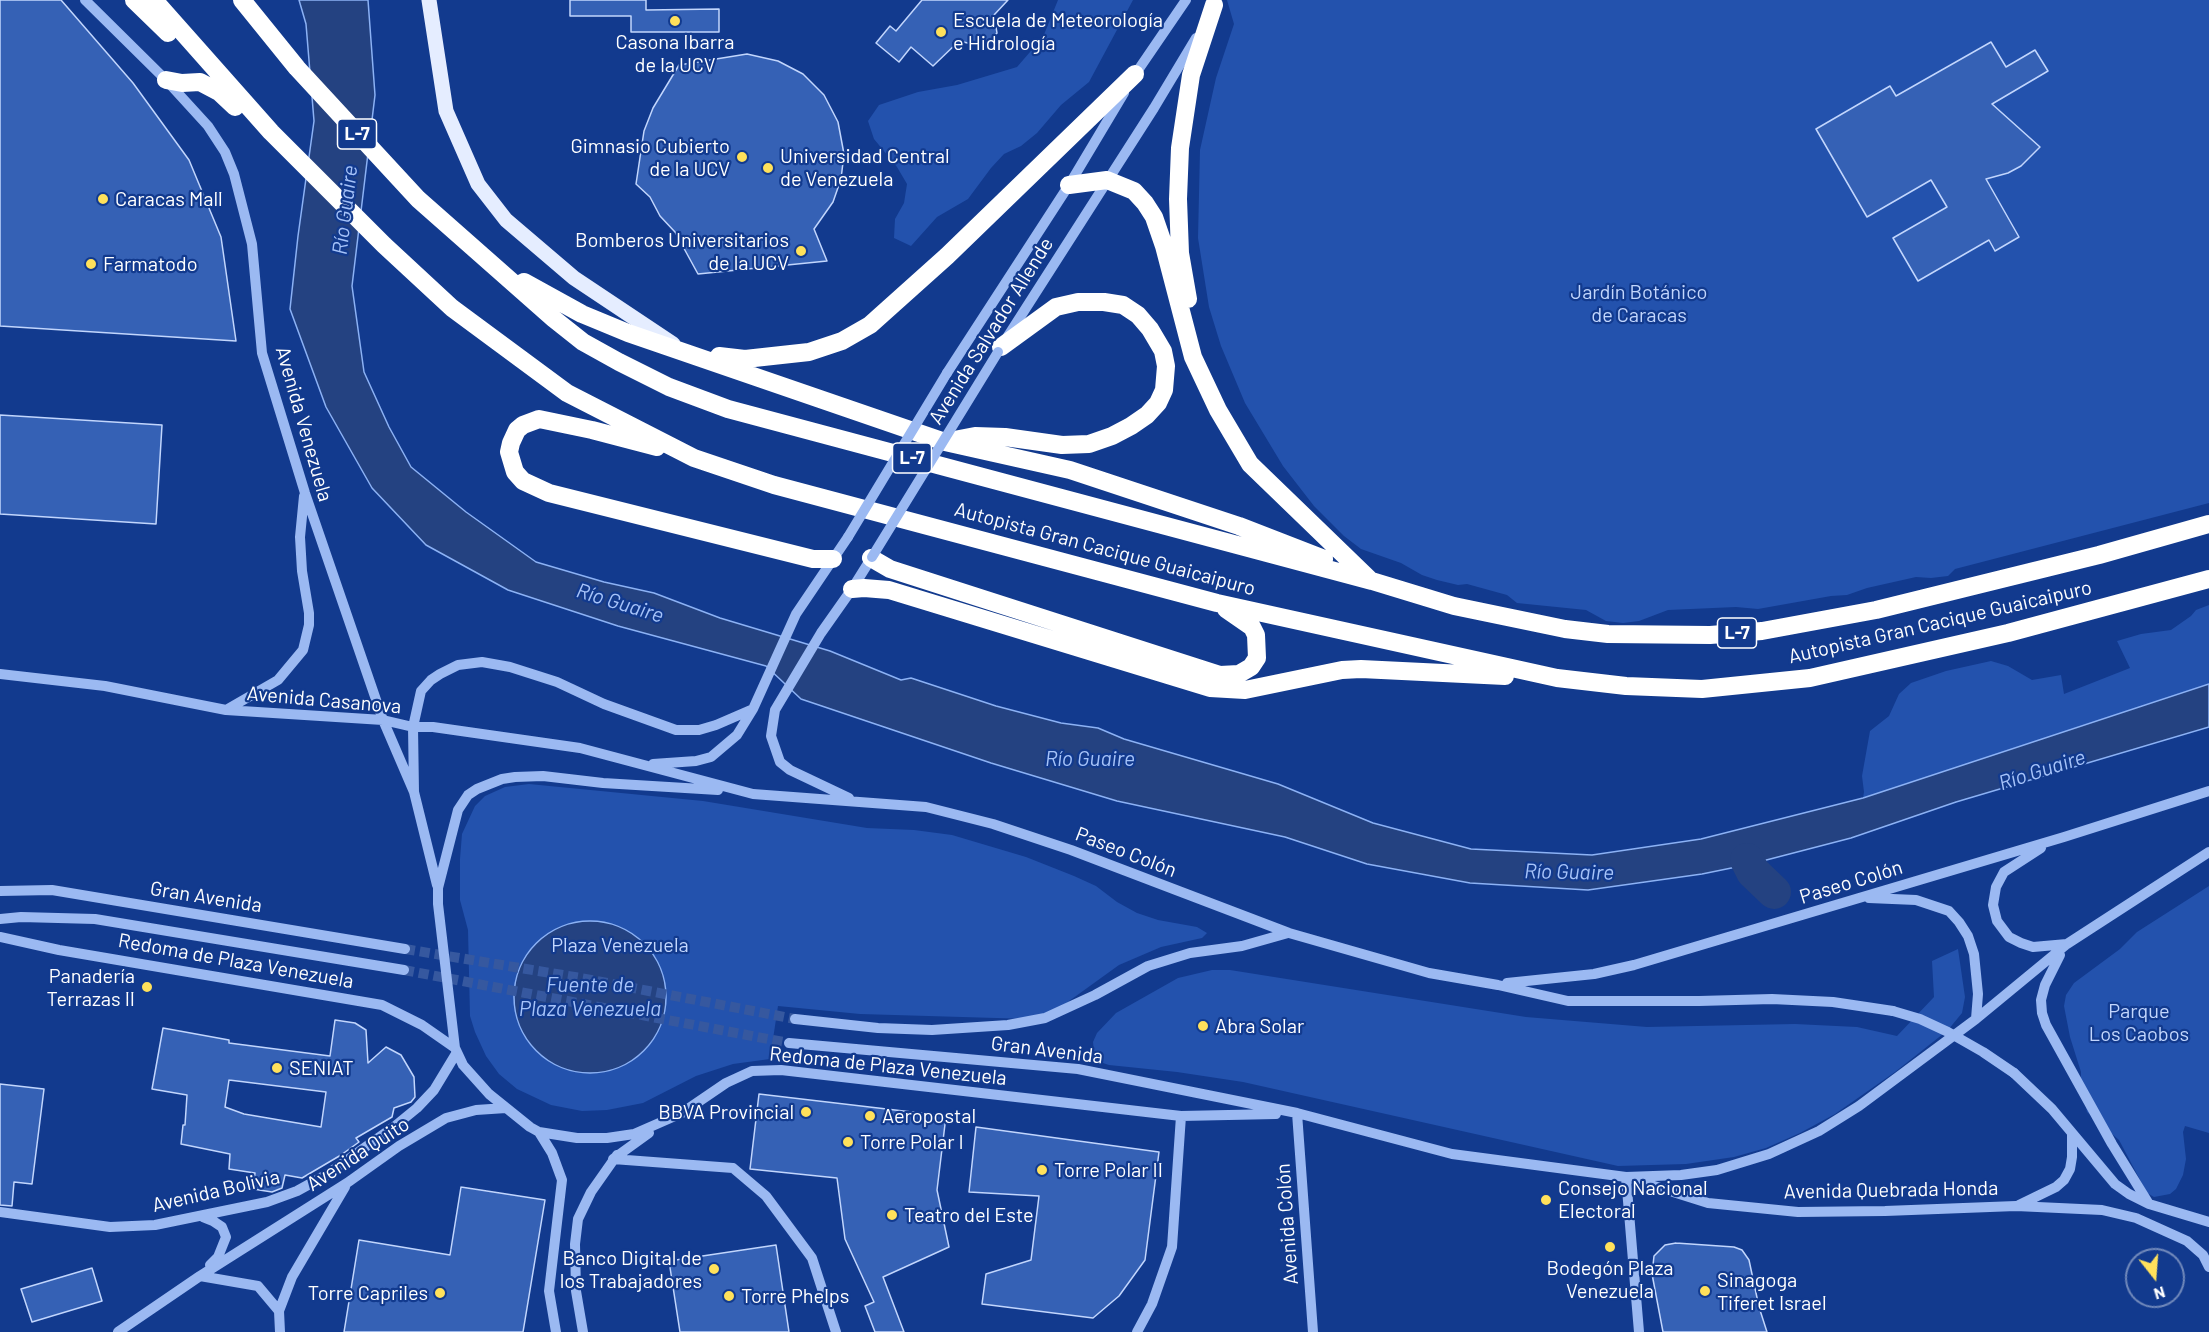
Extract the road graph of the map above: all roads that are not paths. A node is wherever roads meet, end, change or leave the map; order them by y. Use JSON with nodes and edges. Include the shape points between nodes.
{"nodes":[{"id":1,"x":85,"y":0,"type":"edge"},
{"id":2,"x":134,"y":0,"type":"edge"},
{"id":3,"x":154,"y":0,"type":"edge"},
{"id":4,"x":242,"y":0,"type":"edge"},
{"id":5,"x":429,"y":0,"type":"edge"},
{"id":6,"x":1186,"y":0,"type":"edge"},
{"id":7,"x":1216,"y":3,"type":"edge"},
{"id":8,"x":1135,"y":74,"type":"junction"},
{"id":9,"x":166,"y":80,"type":"junction"},
{"id":10,"x":273,"y":133,"type":"junction"},
{"id":11,"x":1107,"y":180,"type":"junction"},
{"id":12,"x":1070,"y":185,"type":"junction"},
{"id":13,"x":488,"y":261,"type":"junction"},
{"id":14,"x":1000,"y":349,"type":"junction"},
{"id":15,"x":684,"y":352,"type":"junction"},
{"id":16,"x":945,"y":442,"type":"junction"},
{"id":17,"x":694,"y":458,"type":"junction"},
{"id":18,"x":305,"y":493,"type":"junction"},
{"id":19,"x":1294,"y":507,"type":"junction"},
{"id":20,"x":2209,"y":524,"type":"edge"},
{"id":21,"x":871,"y":557,"type":"junction"},
{"id":22,"x":833,"y":559,"type":"junction"},
{"id":23,"x":2209,"y":579,"type":"edge"},
{"id":24,"x":1372,"y":581,"type":"junction"},
{"id":25,"x":852,"y":590,"type":"junction"},
{"id":26,"x":1217,"y":603,"type":"junction"},
{"id":27,"x":0,"y":674,"type":"edge"},
{"id":28,"x":1557,"y":678,"type":"junction"},
{"id":29,"x":753,"y":709,"type":"junction"},
{"id":30,"x":226,"y":710,"type":"junction"},
{"id":31,"x":383,"y":720,"type":"junction"},
{"id":32,"x":413,"y":727,"type":"junction"},
{"id":33,"x":645,"y":764,"type":"junction"},
{"id":34,"x":734,"y":790,"type":"junction"},
{"id":35,"x":2209,"y":791,"type":"edge"},
{"id":36,"x":414,"y":792,"type":"junction"},
{"id":37,"x":860,"y":803,"type":"junction"},
{"id":38,"x":2064,"y":837,"type":"junction"},
{"id":39,"x":2209,"y":852,"type":"edge"},
{"id":40,"x":438,"y":888,"type":"junction"},
{"id":41,"x":0,"y":891,"type":"edge"},
{"id":42,"x":1861,"y":898,"type":"junction"},
{"id":43,"x":0,"y":919,"type":"edge"},
{"id":44,"x":1289,"y":933,"type":"junction"},
{"id":45,"x":0,"y":937,"type":"edge"},
{"id":46,"x":2067,"y":944,"type":"junction"},
{"id":47,"x":405,"y":949,"type":"tunnel mouth"},
{"id":48,"x":404,"y":970,"type":"tunnel mouth"},
{"id":49,"x":1498,"y":985,"type":"junction"},
{"id":50,"x":795,"y":1019,"type":"tunnel mouth"},
{"id":51,"x":1976,"y":1019,"type":"junction"},
{"id":52,"x":789,"y":1043,"type":"tunnel mouth"},
{"id":53,"x":456,"y":1050,"type":"junction"},
{"id":54,"x":506,"y":1108,"type":"junction"},
{"id":55,"x":1297,"y":1113,"type":"junction"},
{"id":56,"x":1181,"y":1116,"type":"junction"},
{"id":57,"x":662,"y":1124,"type":"junction"},
{"id":58,"x":538,"y":1132,"type":"junction"},
{"id":59,"x":634,"y":1134,"type":"junction"},
{"id":60,"x":2072,"y":1135,"type":"junction"},
{"id":61,"x":613,"y":1159,"type":"junction"},
{"id":62,"x":1626,"y":1177,"type":"junction"},
{"id":63,"x":347,"y":1184,"type":"junction"},
{"id":64,"x":2149,"y":1204,"type":"junction"},
{"id":65,"x":2016,"y":1206,"type":"junction"},
{"id":66,"x":0,"y":1212,"type":"edge"},
{"id":67,"x":201,"y":1217,"type":"junction"},
{"id":68,"x":2209,"y":1222,"type":"edge"},
{"id":69,"x":2209,"y":1267,"type":"edge"},
{"id":70,"x":200,"y":1276,"type":"junction"},
{"id":71,"x":279,"y":1311,"type":"junction"},
{"id":72,"x":118,"y":1332,"type":"edge"},
{"id":73,"x":280,"y":1332,"type":"edge"},
{"id":74,"x":556,"y":1332,"type":"edge"},
{"id":75,"x":583,"y":1332,"type":"edge"},
{"id":76,"x":836,"y":1332,"type":"edge"},
{"id":77,"x":1137,"y":1332,"type":"edge"},
{"id":78,"x":1313,"y":1332,"type":"edge"},
{"id":79,"x":1639,"y":1332,"type":"edge"}],
"edges":[{"from":1,"to":9,"type":"street","name":"Avenida Venezuela"},
{"from":2,"to":10,"type":"highway"},
{"from":3,"to":10,"type":"highway","name":"Autopista Gran Cacique Guaicaipuro"},
{"from":4,"to":13,"type":"highway","name":"Autopista Gran Cacique Guaicaipuro","number":"L-7","via":[[297,68],[418,200]]},
{"from":5,"to":15,"type":"main road","via":[[446,111],[478,184],[506,220],[574,279]]},
{"from":6,"to":8,"type":"street","name":"Avenida Salvador Allende"},
{"from":7,"to":11,"type":"street","name":"Avenida Salvador Allende"},
{"from":7,"to":19,"type":"highway","via":[[1191,75],[1185,107],[1178,189],[1180,253],[1188,299],[1205,355],[1259,459]]},
{"from":8,"to":12,"type":"street","name":"Avenida Salvador Allende"},
{"from":8,"to":15,"type":"highway","via":[[870,325],[842,341],[779,357],[745,359]]},
{"from":9,"to":10,"type":"highway","via":[[210,86],[237,110]]},
{"from":9,"to":18,"type":"street","name":"Avenida Venezuela","via":[[208,126],[234,174],[252,244],[262,353]]},
{"from":10,"to":17,"type":"highway","name":"Autopista Gran Cacique Guaicaipuro","via":[[452,308],[567,393]]},
{"from":11,"to":12,"type":"highway"},
{"from":11,"to":14,"type":"street","name":"Avenida Salvador Allende"},
{"from":11,"to":19,"type":"highway","via":[[1134,191],[1145,202],[1164,246],[1193,357],[1218,410],[1250,464]]},
{"from":12,"to":22,"type":"street","name":"Avenida Salvador Allende","bridge":true,"via":[[947,373]]},
{"from":13,"to":15,"type":"highway","via":[[582,314]]},
{"from":13,"to":24,"type":"highway","name":"Autopista Gran Cacique Guaicaipuro","number":"L-7","via":[[583,342],[669,387],[728,409]]},
{"from":14,"to":16,"type":"highway","via":[[1056,307],[1078,302],[1123,305],[1144,322],[1163,351],[1164,390],[1147,415],[1112,436],[1089,444],[1062,445],[1005,436]]},
{"from":14,"to":21,"type":"street","name":"Avenida Salvador Allende","bridge":true},
{"from":15,"to":16,"type":"highway"},
{"from":16,"to":24,"type":"highway","via":[[1070,470],[1296,547]]},
{"from":17,"to":22,"type":"highway","via":[[548,420],[523,425],[514,435],[509,452],[515,472],[523,481],[549,493],[813,559]]},
{"from":17,"to":26,"type":"highway","name":"Autopista Gran Cacique Guaicaipuro","via":[[774,485]]},
{"from":18,"to":30,"type":"street","via":[[300,537],[309,625],[303,650],[278,680]]},
{"from":18,"to":31,"type":"street","name":"Avenida Venezuela"},
{"from":19,"to":24,"type":"highway"},
{"from":20,"to":24,"type":"highway","name":"Autopista Gran Cacique Guaicaipuro","number":"L-7","via":[[1876,610],[1762,631],[1710,635],[1608,634],[1565,629],[1455,606]]},
{"from":21,"to":25,"type":"street","name":"Avenida Salvador Allende"},
{"from":21,"to":26,"type":"highway","via":[[890,569],[1206,672],[1239,674],[1257,658],[1256,635],[1252,627]]},
{"from":22,"to":29,"type":"street","name":"Avenida Salvador Allende","via":[[796,614]]},
{"from":23,"to":28,"type":"highway","name":"Autopista Gran Cacique Guaicaipuro","via":[[1997,635],[1804,679],[1702,689],[1626,687]]},
{"from":25,"to":28,"type":"highway","via":[[889,591],[1210,688],[1245,690],[1361,669]]},
{"from":25,"to":37,"type":"street","name":"Avenida Salvador Allende","via":[[775,710],[771,736],[780,762],[789,770]]},
{"from":26,"to":28,"type":"highway","name":"Autopista Gran Cacique Guaicaipuro"},
{"from":27,"to":30,"type":"street","name":"Avenida Casanova","via":[[105,686]]},
{"from":29,"to":32,"type":"street","name":"Redoma de Plaza Venezuela","via":[[699,730],[676,730],[557,682],[482,662],[458,664],[431,680],[422,691]]},
{"from":29,"to":33,"type":"street","name":"Avenida Casanova","via":[[737,735],[711,757]]},
{"from":30,"to":31,"type":"street","name":"Avenida Casanova"},
{"from":31,"to":32,"type":"street","name":"Avenida Casanova"},
{"from":31,"to":36,"type":"street","name":"Avenida Venezuela"},
{"from":32,"to":33,"type":"street","name":"Avenida Casanova","via":[[580,748]]},
{"from":32,"to":36,"type":"street","name":"Redoma de Plaza Venezuela"},
{"from":33,"to":34,"type":"street","name":"Avenida Casanova"},
{"from":34,"to":37,"type":"street","name":"Paseo Colón"},
{"from":34,"to":40,"type":"street","name":"Redoma de Plaza Venezuela","via":[[543,776],[502,779],[468,795],[458,810]]},
{"from":35,"to":38,"type":"street","name":"Paseo Colón"},
{"from":36,"to":40,"type":"street","name":"Redoma de Plaza Venezuela"},
{"from":37,"to":44,"type":"street","name":"Paseo Colón","via":[[926,807],[993,824]]},
{"from":38,"to":42,"type":"street","name":"Paseo Colón"},
{"from":38,"to":46,"type":"street","via":[[2004,872],[1995,886],[1993,905],[1997,921],[2008,937],[2033,947]]},
{"from":39,"to":46,"type":"street"},
{"from":40,"to":53,"type":"street","name":"Redoma de Plaza Venezuela"},
{"from":41,"to":47,"type":"street","name":"Gran Avenida","via":[[52,890]]},
{"from":42,"to":49,"type":"street","name":"Paseo Colón","via":[[1634,965],[1594,974]]},
{"from":42,"to":51,"type":"street","via":[[1916,900],[1949,912],[1968,936],[1974,954]]},
{"from":43,"to":48,"type":"street","name":"Gran Avenida","via":[[95,919]]},
{"from":44,"to":49,"type":"street","name":"Paseo Colón","via":[[1429,973]]},
{"from":44,"to":50,"type":"street","name":"Gran Avenida","via":[[1242,946],[1190,953],[1148,966],[1045,1018],[1008,1025],[932,1030]]},
{"from":45,"to":53,"type":"street","name":"Redoma de Plaza Venezuela","via":[[382,1005],[422,1025]]},
{"from":46,"to":51,"type":"street"},
{"from":46,"to":64,"type":"street","via":[[2045,985],[2042,1013]]},
{"from":49,"to":60,"type":"street","name":"Paseo Colón","bridge":true,"via":[[1568,1001],[1772,999],[1833,1002],[1893,1011],[1948,1032],[2014,1073],[2052,1109]]},
{"from":51,"to":62,"type":"street","via":[[1859,1106],[1819,1131],[1769,1154],[1718,1170]]},
{"from":52,"to":55,"type":"street","name":"Gran Avenida","via":[[1078,1069]]},
{"from":53,"to":54,"type":"street","name":"Redoma de Plaza Venezuela","via":[[475,1079]]},
{"from":53,"to":67,"type":"street","name":"Avenida Bolivia","via":[[434,1090],[417,1108],[326,1175],[267,1202]]},
{"from":54,"to":58,"type":"street","name":"Redoma de Plaza Venezuela"},
{"from":54,"to":63,"type":"street","name":"Avenida Quito","via":[[446,1118]]},
{"from":55,"to":56,"type":"street","name":"Redoma de Plaza Venezuela"},
{"from":55,"to":62,"type":"street","via":[[1452,1154]]},
{"from":55,"to":78,"type":"street","name":"Avenida Colón"},
{"from":56,"to":57,"type":"street","name":"Redoma de Plaza Venezuela","via":[[781,1070],[752,1071]]},
{"from":56,"to":77,"type":"street","via":[[1172,1247],[1152,1304]]},
{"from":57,"to":59,"type":"street","name":"Redoma de Plaza Venezuela"},
{"from":57,"to":61,"type":"street"},
{"from":58,"to":59,"type":"street","name":"Redoma de Plaza Venezuela","via":[[578,1138]]},
{"from":58,"to":74,"type":"street","via":[[562,1179],[549,1291]]},
{"from":59,"to":61,"type":"street"},
{"from":60,"to":64,"type":"street","name":"Paseo Colón","via":[[2115,1184]]},
{"from":60,"to":65,"type":"street","name":"Avenida Quebrada Honda","via":[[2071,1163],[2064,1180]]},
{"from":61,"to":75,"type":"street","via":[[578,1219],[576,1291]]},
{"from":61,"to":76,"type":"street","via":[[733,1167],[766,1196],[812,1258]]},
{"from":62,"to":65,"type":"street","name":"Avenida Quebrada Honda","via":[[1708,1203],[1798,1212]]},
{"from":62,"to":79,"type":"street"},
{"from":63,"to":70,"type":"street","name":"Avenida Quito"},
{"from":63,"to":71,"type":"street","via":[[292,1277]]},
{"from":64,"to":68,"type":"street"},
{"from":65,"to":69,"type":"street","name":"Avenida Quebrada Honda","via":[[2102,1210],[2136,1218],[2187,1241]]},
{"from":66,"to":67,"type":"street","name":"Avenida Bolivia","via":[[110,1227]]},
{"from":67,"to":70,"type":"street","via":[[222,1227],[226,1237],[218,1257]]},
{"from":70,"to":71,"type":"street","via":[[258,1286]]},
{"from":70,"to":72,"type":"street","name":"Avenida Quito"},
{"from":71,"to":73,"type":"street"}]}
